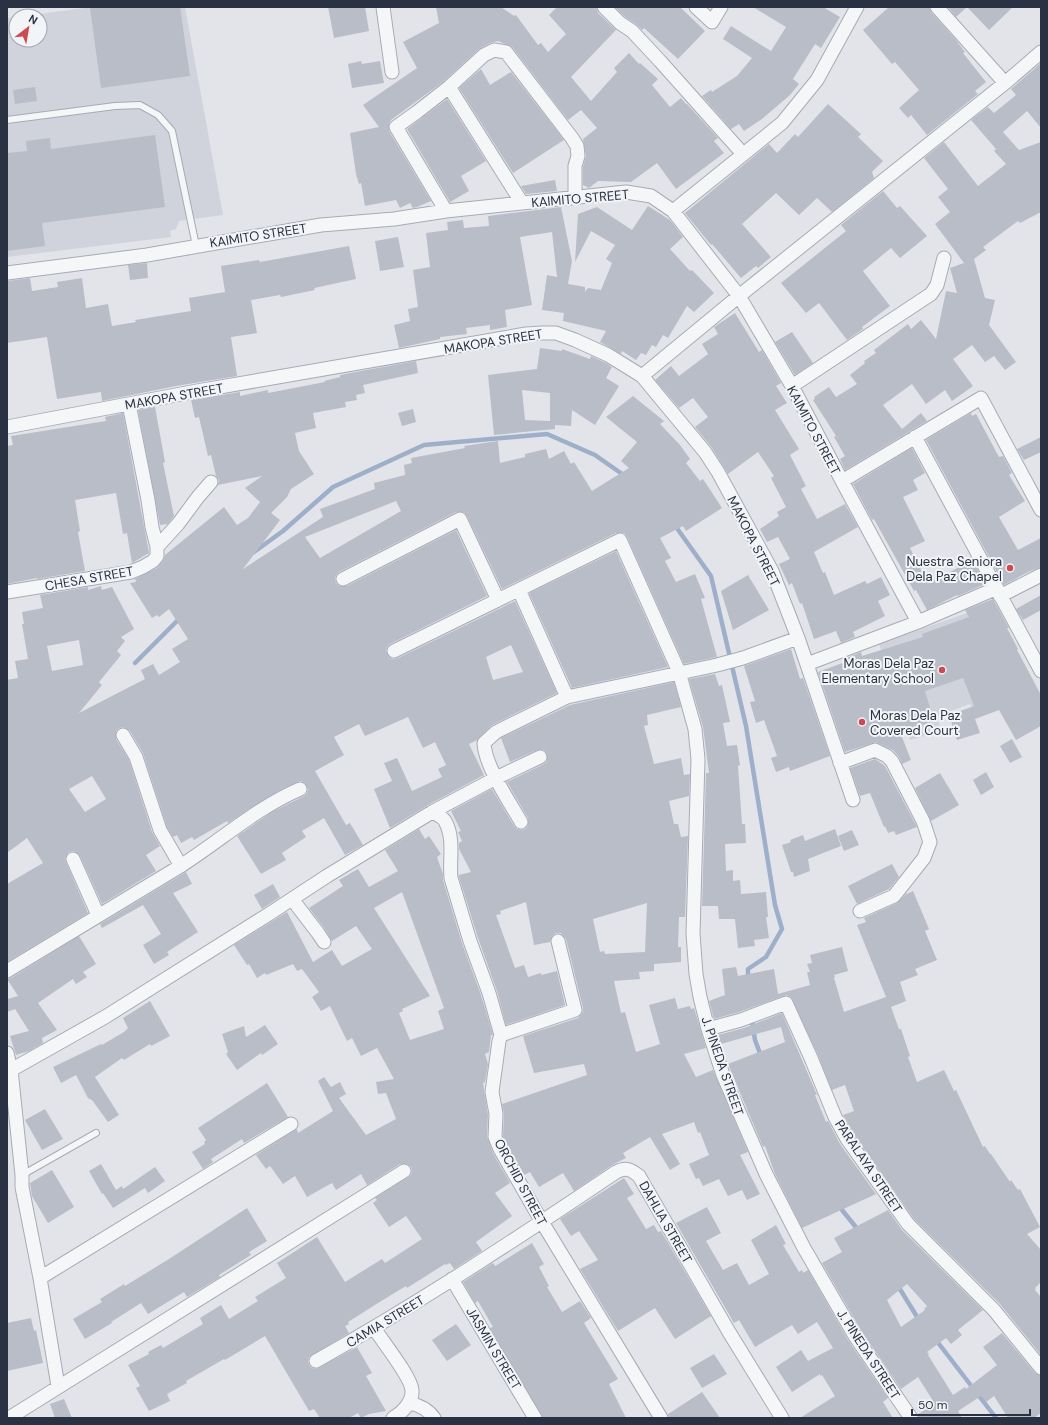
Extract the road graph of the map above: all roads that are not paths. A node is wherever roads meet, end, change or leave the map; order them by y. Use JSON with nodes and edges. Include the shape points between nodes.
{"nodes":[{"id":1,"x":383,"y":7,"type":"edge"},
{"id":2,"x":604,"y":7,"type":"edge"},
{"id":3,"x":696,"y":7,"type":"edge"},
{"id":4,"x":721,"y":7,"type":"edge"},
{"id":5,"x":857,"y":7,"type":"edge"},
{"id":6,"x":937,"y":7,"type":"edge"},
{"id":7,"x":1041,"y":52,"type":"edge"},
{"id":8,"x":392,"y":72,"type":"dead end"},
{"id":9,"x":1005,"y":83,"type":"junction"},
{"id":10,"x":449,"y":87,"type":"junction"},
{"id":11,"x":7,"y":120,"type":"edge"},
{"id":12,"x":743,"y":154,"type":"junction"},
{"id":13,"x":575,"y":196,"type":"junction"},
{"id":14,"x":522,"y":203,"type":"junction"},
{"id":15,"x":446,"y":211,"type":"junction"},
{"id":16,"x":673,"y":211,"type":"junction"},
{"id":17,"x":196,"y":246,"type":"junction"},
{"id":18,"x":944,"y":258,"type":"dead end"},
{"id":19,"x":7,"y":273,"type":"edge"},
{"id":20,"x":739,"y":296,"type":"junction"},
{"id":21,"x":642,"y":376,"type":"junction"},
{"id":22,"x":792,"y":386,"type":"junction"},
{"id":23,"x":129,"y":404,"type":"junction"},
{"id":24,"x":7,"y":427,"type":"edge"},
{"id":25,"x":916,"y":437,"type":"junction"},
{"id":26,"x":842,"y":481,"type":"junction"},
{"id":27,"x":211,"y":482,"type":"dead end"},
{"id":28,"x":1041,"y":510,"type":"edge"},
{"id":29,"x":157,"y":547,"type":"junction"},
{"id":30,"x":1041,"y":575,"type":"edge"},
{"id":31,"x":343,"y":579,"type":"dead end"},
{"id":32,"x":519,"y":590,"type":"junction"},
{"id":33,"x":7,"y":592,"type":"edge"},
{"id":34,"x":999,"y":592,"type":"junction"},
{"id":35,"x":498,"y":600,"type":"junction"},
{"id":36,"x":918,"y":622,"type":"junction"},
{"id":37,"x":798,"y":638,"type":"junction"},
{"id":38,"x":394,"y":651,"type":"dead end"},
{"id":39,"x":807,"y":664,"type":"junction"},
{"id":40,"x":1041,"y":671,"type":"edge"},
{"id":41,"x":680,"y":672,"type":"junction"},
{"id":42,"x":567,"y":697,"type":"junction"},
{"id":43,"x":123,"y":734,"type":"dead end"},
{"id":44,"x":540,"y":758,"type":"dead end"},
{"id":45,"x":840,"y":763,"type":"junction"},
{"id":46,"x":496,"y":778,"type":"junction"},
{"id":47,"x":300,"y":789,"type":"dead end"},
{"id":48,"x":853,"y":800,"type":"dead end"},
{"id":49,"x":432,"y":812,"type":"junction"},
{"id":50,"x":521,"y":822,"type":"dead end"},
{"id":51,"x":73,"y":859,"type":"dead end"},
{"id":52,"x":181,"y":866,"type":"junction"},
{"id":53,"x":292,"y":899,"type":"junction"},
{"id":54,"x":860,"y":911,"type":"dead end"},
{"id":55,"x":98,"y":915,"type":"junction"},
{"id":56,"x":558,"y":941,"type":"dead end"},
{"id":57,"x":324,"y":942,"type":"dead end"},
{"id":58,"x":7,"y":971,"type":"edge"},
{"id":59,"x":708,"y":1029,"type":"junction"},
{"id":60,"x":501,"y":1035,"type":"junction"},
{"id":61,"x":7,"y":1054,"type":"edge"},
{"id":62,"x":11,"y":1070,"type":"junction"},
{"id":63,"x":291,"y":1124,"type":"dead end"},
{"id":64,"x":96,"y":1133,"type":"dead end"},
{"id":65,"x":404,"y":1171,"type":"dead end"},
{"id":66,"x":22,"y":1175,"type":"junction"},
{"id":67,"x":542,"y":1222,"type":"junction"},
{"id":68,"x":40,"y":1278,"type":"junction"},
{"id":69,"x":452,"y":1279,"type":"junction"},
{"id":70,"x":374,"y":1328,"type":"junction"},
{"id":71,"x":316,"y":1361,"type":"dead end"},
{"id":72,"x":1041,"y":1368,"type":"edge"},
{"id":73,"x":58,"y":1386,"type":"junction"},
{"id":74,"x":408,"y":1403,"type":"junction"},
{"id":75,"x":9,"y":1418,"type":"edge"},
{"id":76,"x":393,"y":1418,"type":"edge"},
{"id":77,"x":434,"y":1418,"type":"edge"},
{"id":78,"x":535,"y":1418,"type":"edge"},
{"id":79,"x":661,"y":1418,"type":"edge"},
{"id":80,"x":782,"y":1418,"type":"edge"},
{"id":81,"x":912,"y":1418,"type":"edge"}],
"edges":[{"from":1,"to":8,"type":"street"},
{"from":2,"to":12,"type":"street","via":[[632,31]]},
{"from":3,"to":4,"type":"street","via":[[712,22]]},
{"from":5,"to":12,"type":"street","via":[[817,80],[782,123]]},
{"from":6,"to":9,"type":"street"},
{"from":7,"to":9,"type":"street"},
{"from":9,"to":20,"type":"street"},
{"from":10,"to":13,"type":"street","via":[[484,55],[494,50],[506,52],[577,146]]},
{"from":10,"to":14,"type":"street"},
{"from":10,"to":15,"type":"street","via":[[396,127]]},
{"from":11,"to":17,"type":"lane","via":[[140,105],[158,115],[172,131]]},
{"from":12,"to":16,"type":"street"},
{"from":13,"to":14,"type":"street","name":"KAIMITO STREET"},
{"from":13,"to":16,"type":"street","name":"KAIMITO STREET","via":[[626,192],[651,196]]},
{"from":14,"to":15,"type":"street","name":"KAIMITO STREET"},
{"from":15,"to":17,"type":"street","name":"KAIMITO STREET","via":[[394,219],[321,225]]},
{"from":16,"to":20,"type":"street","name":"KAIMITO STREET"},
{"from":17,"to":19,"type":"street","name":"KAIMITO STREET"},
{"from":18,"to":22,"type":"street","via":[[937,285],[931,294]]},
{"from":20,"to":21,"type":"street"},
{"from":20,"to":22,"type":"street","name":"KAIMITO STREET"},
{"from":21,"to":23,"type":"street","name":"MAKOPA STREET","via":[[608,355],[575,340],[556,333],[542,333]]},
{"from":21,"to":37,"type":"street","name":"MAKOPA STREET","via":[[705,452],[718,472],[772,571]]},
{"from":22,"to":26,"type":"street","name":"KAIMITO STREET"},
{"from":23,"to":24,"type":"street","name":"MAKOPA STREET"},
{"from":23,"to":29,"type":"street"},
{"from":25,"to":26,"type":"street"},
{"from":25,"to":28,"type":"street","via":[[981,398]]},
{"from":25,"to":34,"type":"street"},
{"from":26,"to":36,"type":"street","name":"KAIMITO STREET"},
{"from":27,"to":29,"type":"street","name":"CHESA STREET"},
{"from":29,"to":33,"type":"street","name":"CHESA STREET","via":[[153,561],[131,572]]},
{"from":30,"to":34,"type":"street"},
{"from":31,"to":35,"type":"street","via":[[460,519]]},
{"from":32,"to":35,"type":"street"},
{"from":32,"to":41,"type":"street","name":"J. PINEDA STREET","via":[[620,540]]},
{"from":32,"to":42,"type":"street"},
{"from":34,"to":36,"type":"street"},
{"from":34,"to":40,"type":"street"},
{"from":35,"to":38,"type":"street"},
{"from":36,"to":39,"type":"street"},
{"from":37,"to":39,"type":"street","name":"MAKOPA STREET"},
{"from":37,"to":41,"type":"street","via":[[742,658]]},
{"from":39,"to":45,"type":"street","name":"MAKOPA STREET"},
{"from":41,"to":42,"type":"street"},
{"from":41,"to":59,"type":"street","name":"J. PINEDA STREET","via":[[695,729],[697,752],[693,934],[696,974]]},
{"from":42,"to":46,"type":"street","via":[[496,732],[484,743],[484,752]]},
{"from":43,"to":52,"type":"street","via":[[136,757],[160,830]]},
{"from":44,"to":46,"type":"street"},
{"from":45,"to":48,"type":"street","name":"MAKOPA STREET"},
{"from":45,"to":54,"type":"street","via":[[875,750],[887,756],[923,821],[930,842],[924,858],[894,896]]},
{"from":46,"to":49,"type":"street"},
{"from":46,"to":50,"type":"street"},
{"from":47,"to":52,"type":"street","via":[[283,796]]},
{"from":49,"to":53,"type":"street"},
{"from":49,"to":60,"type":"street","name":"ORCHID STREET","via":[[444,820],[447,827],[452,857],[451,878]]},
{"from":51,"to":55,"type":"street"},
{"from":52,"to":55,"type":"street"},
{"from":53,"to":57,"type":"street"},
{"from":53,"to":62,"type":"street","via":[[106,1017]]},
{"from":55,"to":58,"type":"street"},
{"from":56,"to":60,"type":"street","via":[[575,1010]]},
{"from":59,"to":72,"type":"street","name":"PARALAYA STREET","via":[[786,1003],[847,1139],[908,1224],[994,1310]]},
{"from":59,"to":81,"type":"street","name":"J. PINEDA STREET","via":[[724,1075],[766,1174],[804,1248],[855,1336]]},
{"from":60,"to":67,"type":"street","name":"ORCHID STREET","via":[[492,1092],[496,1114],[495,1137]]},
{"from":61,"to":62,"type":"street"},
{"from":62,"to":66,"type":"street"},
{"from":63,"to":68,"type":"street"},
{"from":64,"to":66,"type":"lane"},
{"from":65,"to":73,"type":"street"},
{"from":66,"to":68,"type":"street","via":[[22,1187]]},
{"from":67,"to":69,"type":"street","name":"DAHLIA STREET"},
{"from":67,"to":79,"type":"street","name":"ORCHID STREET"},
{"from":67,"to":80,"type":"street","name":"DAHLIA STREET","via":[[616,1172],[625,1168],[639,1176]]},
{"from":68,"to":73,"type":"street"},
{"from":69,"to":70,"type":"street","name":"CAMIA STREET"},
{"from":69,"to":78,"type":"street","name":"JASMIN STREET"},
{"from":70,"to":71,"type":"street","name":"CAMIA STREET"},
{"from":70,"to":74,"type":"street","via":[[409,1381],[412,1391]]},
{"from":73,"to":75,"type":"street"},
{"from":74,"to":76,"type":"street"},
{"from":74,"to":77,"type":"street","via":[[418,1405],[430,1412]]}]}
